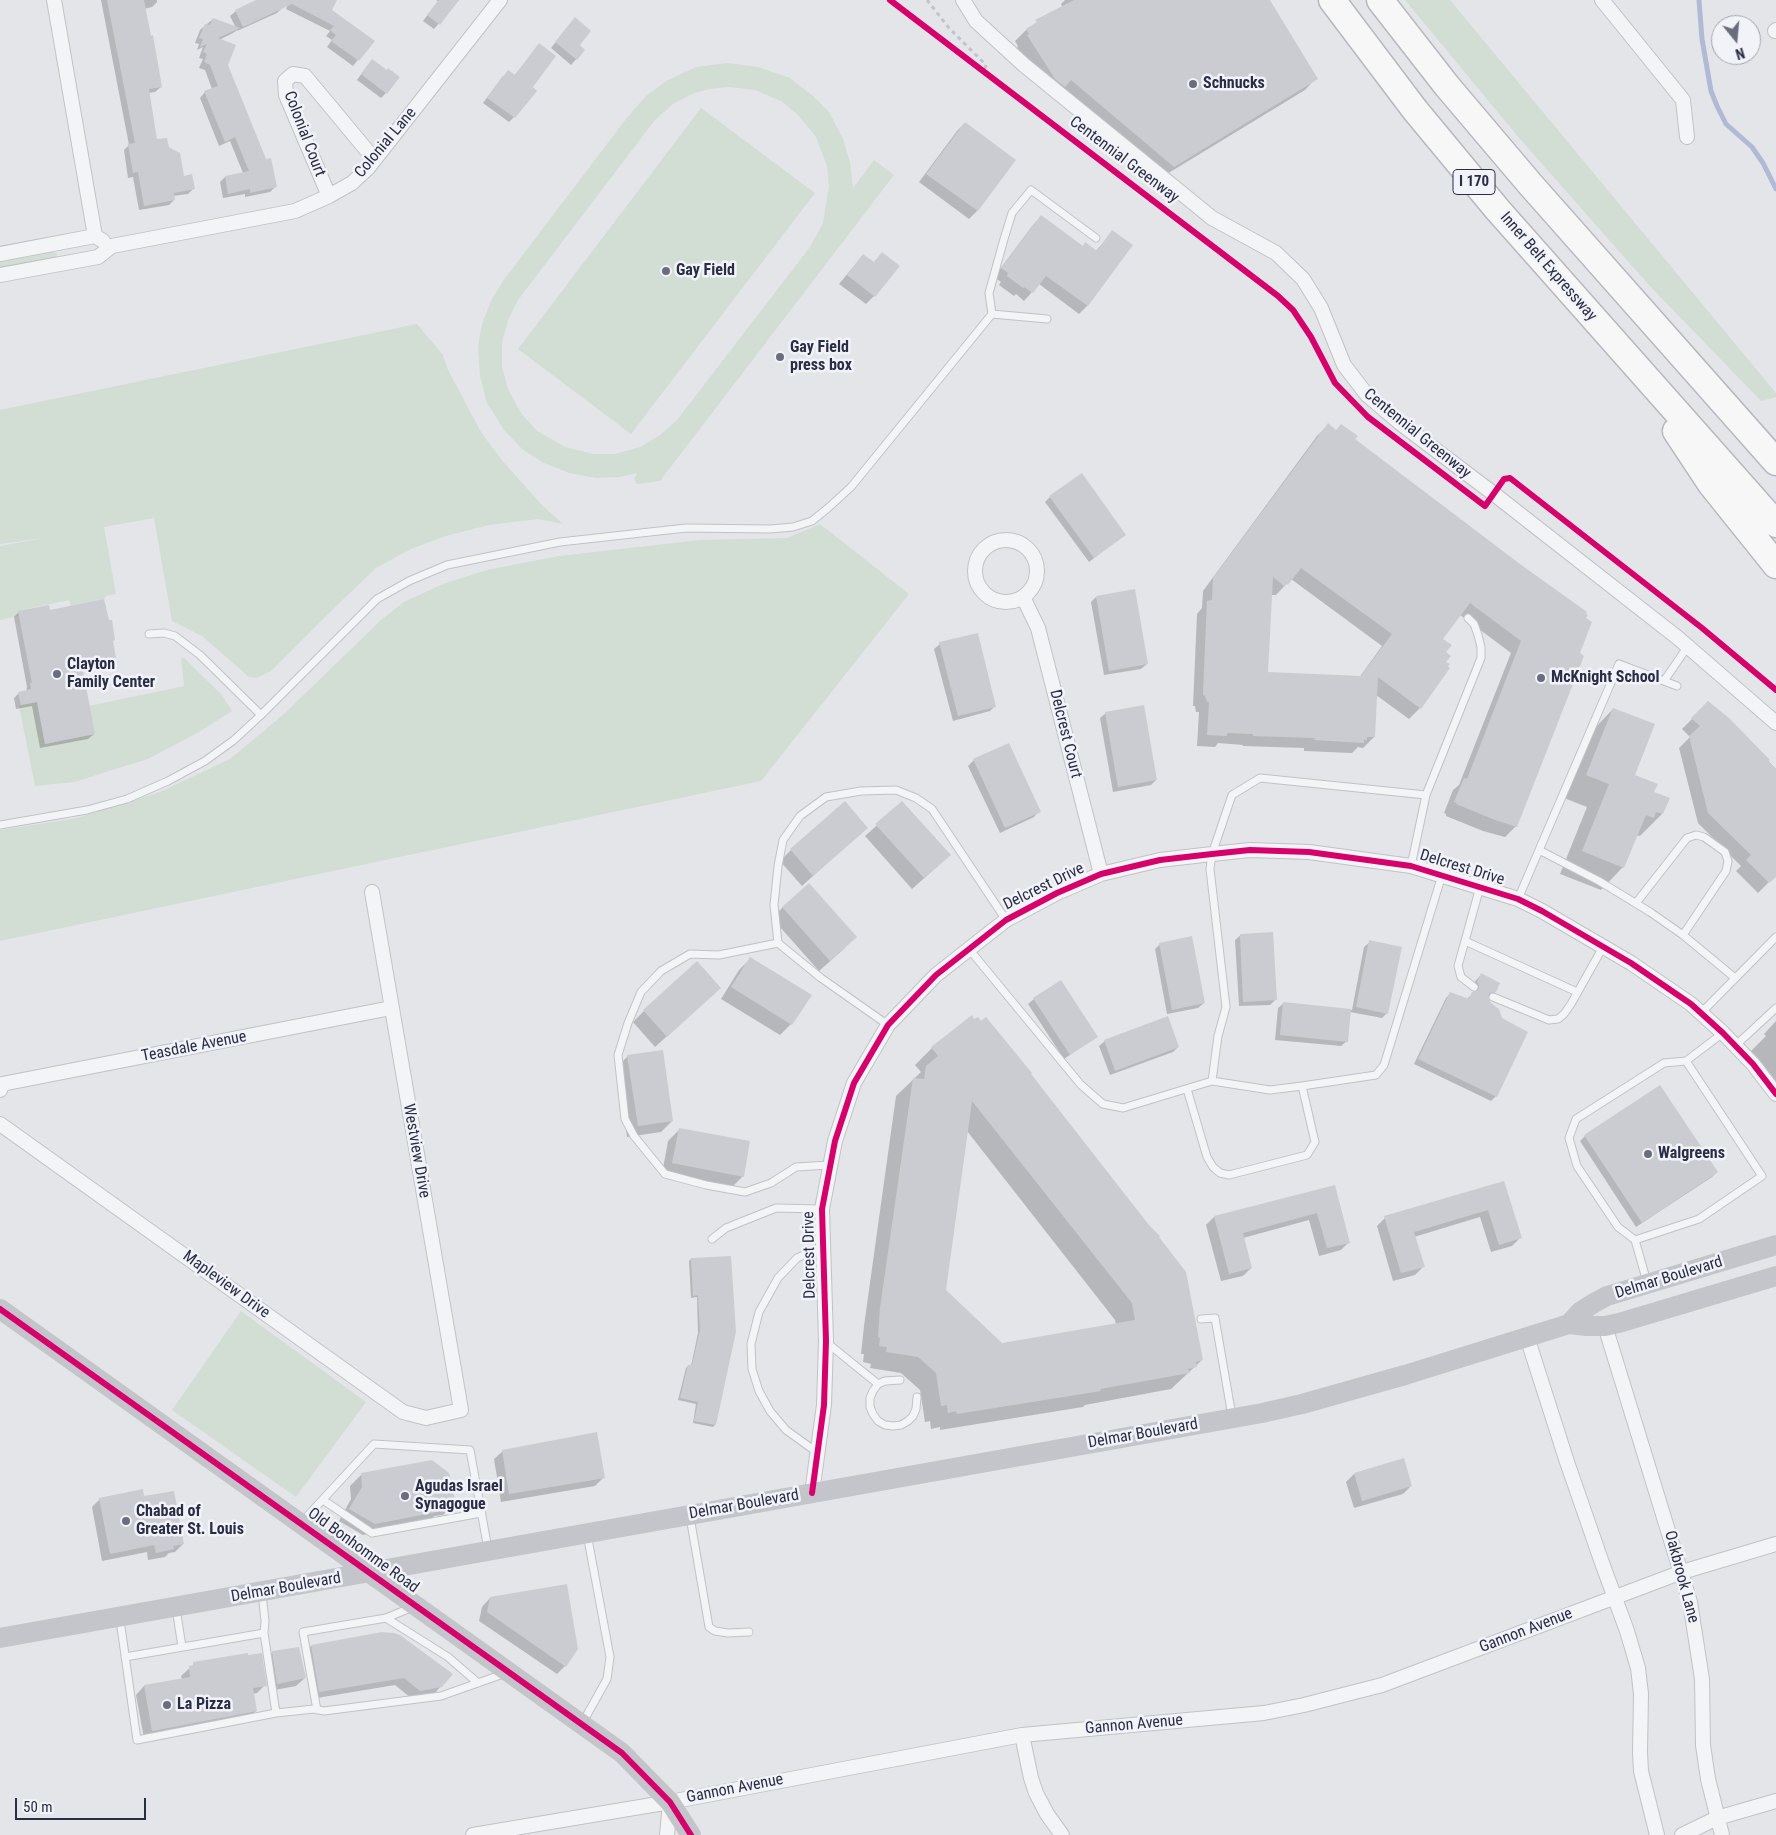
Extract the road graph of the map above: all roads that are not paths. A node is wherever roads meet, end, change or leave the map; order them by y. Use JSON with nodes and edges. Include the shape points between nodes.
{"nodes":[{"id":1,"x":54,"y":0,"type":"edge"},
{"id":2,"x":500,"y":0,"type":"edge"},
{"id":3,"x":963,"y":0,"type":"edge"},
{"id":4,"x":1332,"y":0,"type":"edge"},
{"id":5,"x":1380,"y":0,"type":"edge"},
{"id":6,"x":1602,"y":0,"type":"edge"},
{"id":7,"x":1687,"y":137,"type":"dead end"},
{"id":8,"x":374,"y":159,"type":"junction"},
{"id":9,"x":330,"y":196,"type":"junction"},
{"id":10,"x":95,"y":236,"type":"junction"},
{"id":11,"x":1096,"y":238,"type":"dead end"},
{"id":12,"x":52,"y":244,"type":"junction"},
{"id":13,"x":112,"y":246,"type":"junction"},
{"id":14,"x":0,"y":254,"type":"edge"},
{"id":15,"x":58,"y":264,"type":"junction"},
{"id":16,"x":0,"y":275,"type":"edge"},
{"id":17,"x":992,"y":314,"type":"junction"},
{"id":18,"x":1047,"y":319,"type":"dead end"},
{"id":19,"x":1626,"y":355,"type":"junction"},
{"id":20,"x":1776,"y":462,"type":"edge"},
{"id":21,"x":1776,"y":524,"type":"edge"},
{"id":22,"x":1776,"y":565,"type":"edge"},
{"id":23,"x":1023,"y":598,"type":"junction"},
{"id":24,"x":1468,"y":618,"type":"dead end"},
{"id":25,"x":149,"y":634,"type":"dead end"},
{"id":26,"x":1688,"y":646,"type":"junction"},
{"id":27,"x":1664,"y":681,"type":"junction"},
{"id":28,"x":1677,"y":686,"type":"dead end"},
{"id":29,"x":261,"y":715,"type":"junction"},
{"id":30,"x":1776,"y":723,"type":"edge"},
{"id":31,"x":1426,"y":795,"type":"junction"},
{"id":32,"x":0,"y":825,"type":"edge"},
{"id":33,"x":1539,"y":850,"type":"junction"},
{"id":34,"x":1212,"y":854,"type":"junction"},
{"id":35,"x":1411,"y":866,"type":"junction"},
{"id":36,"x":1101,"y":874,"type":"junction"},
{"id":37,"x":1442,"y":875,"type":"junction"},
{"id":38,"x":1480,"y":887,"type":"junction"},
{"id":39,"x":372,"y":892,"type":"dead end"},
{"id":40,"x":1518,"y":899,"type":"junction"},
{"id":41,"x":1636,"y":903,"type":"junction"},
{"id":42,"x":1006,"y":920,"type":"junction"},
{"id":43,"x":1683,"y":935,"type":"junction"},
{"id":44,"x":1776,"y":937,"type":"edge"},
{"id":45,"x":1465,"y":941,"type":"junction"},
{"id":46,"x":778,"y":943,"type":"junction"},
{"id":47,"x":1603,"y":947,"type":"junction"},
{"id":48,"x":969,"y":948,"type":"junction"},
{"id":49,"x":1735,"y":978,"type":"junction"},
{"id":50,"x":1474,"y":987,"type":"dead end"},
{"id":51,"x":1577,"y":992,"type":"junction"},
{"id":52,"x":1493,"y":997,"type":"dead end"},
{"id":53,"x":392,"y":1008,"type":"junction"},
{"id":54,"x":1776,"y":1008,"type":"edge"},
{"id":55,"x":1701,"y":1013,"type":"junction"},
{"id":56,"x":888,"y":1025,"type":"junction"},
{"id":57,"x":1723,"y":1033,"type":"junction"},
{"id":58,"x":1736,"y":1046,"type":"junction"},
{"id":59,"x":1686,"y":1061,"type":"junction"},
{"id":60,"x":1212,"y":1081,"type":"junction"},
{"id":61,"x":1,"y":1084,"type":"edge"},
{"id":62,"x":1302,"y":1086,"type":"junction"},
{"id":63,"x":1187,"y":1089,"type":"junction"},
{"id":64,"x":1776,"y":1094,"type":"edge"},
{"id":65,"x":0,"y":1124,"type":"edge"},
{"id":66,"x":829,"y":1166,"type":"junction"},
{"id":67,"x":822,"y":1209,"type":"junction"},
{"id":68,"x":712,"y":1239,"type":"dead end"},
{"id":69,"x":1635,"y":1240,"type":"junction"},
{"id":70,"x":1776,"y":1245,"type":"edge"},
{"id":71,"x":823,"y":1247,"type":"junction"},
{"id":72,"x":1776,"y":1276,"type":"edge"},
{"id":73,"x":1648,"y":1284,"type":"junction"},
{"id":74,"x":0,"y":1309,"type":"edge"},
{"id":75,"x":1201,"y":1319,"type":"dead end"},
{"id":76,"x":1569,"y":1324,"type":"junction"},
{"id":77,"x":1605,"y":1326,"type":"junction"},
{"id":78,"x":1527,"y":1336,"type":"junction"},
{"id":79,"x":826,"y":1341,"type":"junction"},
{"id":80,"x":900,"y":1380,"type":"dead end"},
{"id":81,"x":878,"y":1384,"type":"junction"},
{"id":82,"x":917,"y":1397,"type":"dead end"},
{"id":83,"x":461,"y":1410,"type":"joint"},
{"id":84,"x":1233,"y":1418,"type":"junction"},
{"id":85,"x":818,"y":1453,"type":"junction"},
{"id":86,"x":812,"y":1492,"type":"junction"},
{"id":87,"x":322,"y":1500,"type":"junction"},
{"id":88,"x":481,"y":1513,"type":"junction"},
{"id":89,"x":690,"y":1515,"type":"junction"},
{"id":90,"x":301,"y":1524,"type":"junction"},
{"id":91,"x":587,"y":1534,"type":"junction"},
{"id":92,"x":1776,"y":1544,"type":"edge"},
{"id":93,"x":488,"y":1552,"type":"junction"},
{"id":94,"x":1682,"y":1572,"type":"junction"},
{"id":95,"x":369,"y":1573,"type":"junction"},
{"id":96,"x":262,"y":1593,"type":"junction"},
{"id":97,"x":1614,"y":1598,"type":"junction"},
{"id":98,"x":416,"y":1606,"type":"junction"},
{"id":99,"x":176,"y":1607,"type":"junction"},
{"id":100,"x":120,"y":1617,"type":"junction"},
{"id":101,"x":386,"y":1618,"type":"junction"},
{"id":102,"x":749,"y":1632,"type":"dead end"},
{"id":103,"x":264,"y":1633,"type":"junction"},
{"id":104,"x":0,"y":1638,"type":"edge"},
{"id":105,"x":182,"y":1647,"type":"junction"},
{"id":106,"x":125,"y":1657,"type":"junction"},
{"id":107,"x":508,"y":1672,"type":"junction"},
{"id":108,"x":478,"y":1683,"type":"junction"},
{"id":109,"x":317,"y":1710,"type":"junction"},
{"id":110,"x":276,"y":1713,"type":"junction"},
{"id":111,"x":581,"y":1724,"type":"junction"},
{"id":112,"x":1022,"y":1735,"type":"junction"},
{"id":113,"x":1776,"y":1801,"type":"edge"},
{"id":114,"x":670,"y":1802,"type":"junction"},
{"id":115,"x":1718,"y":1818,"type":"junction"},
{"id":116,"x":473,"y":1835,"type":"edge"},
{"id":117,"x":667,"y":1835,"type":"edge"},
{"id":118,"x":691,"y":1835,"type":"edge"},
{"id":119,"x":1062,"y":1835,"type":"edge"},
{"id":120,"x":1657,"y":1835,"type":"edge"},
{"id":121,"x":1682,"y":1835,"type":"edge"},
{"id":122,"x":1722,"y":1835,"type":"edge"}],
"edges":[{"from":1,"to":10,"type":"street"},
{"from":2,"to":8,"type":"street","name":"Colonial Lane"},
{"from":3,"to":26,"type":"street","via":[[976,21],[1024,65],[1212,218],[1276,253],[1303,279],[1321,308],[1344,365],[1367,395],[1400,424]]},
{"from":4,"to":19,"type":"highway","name":"Inner Belt Expressway","number":"I 170","via":[[1456,160]]},
{"from":5,"to":20,"type":"highway","number":"I 170","via":[[1530,184]]},
{"from":6,"to":7,"type":"street","via":[[1682,100]]},
{"from":8,"to":9,"type":"street","name":"Colonial Lane","via":[[352,183]]},
{"from":8,"to":9,"type":"street","name":"Colonial Court","via":[[305,76],[293,74],[285,81],[286,95]]},
{"from":9,"to":13,"type":"street","name":"Colonial Lane","via":[[295,212]]},
{"from":10,"to":12,"type":"street"},
{"from":10,"to":13,"type":"street"},
{"from":11,"to":17,"type":"lane","via":[[1031,190],[1012,213],[1004,238],[988,293]]},
{"from":12,"to":14,"type":"street"},
{"from":12,"to":15,"type":"street","via":[[62,250]]},
{"from":13,"to":15,"type":"street","name":"Colonial Lane","via":[[98,257]]},
{"from":15,"to":16,"type":"street","name":"Colonial Lane"},
{"from":17,"to":18,"type":"lane"},
{"from":17,"to":29,"type":"lane","via":[[851,487],[812,521],[770,530],[686,528],[560,542],[447,565],[409,581],[377,600]]},
{"from":19,"to":21,"type":"highway","name":"Inner Belt Expressway","number":"I 170"},
{"from":19,"to":22,"type":"highway","via":[[1710,484]]},
{"from":23,"to":23,"type":"street","via":[[1036,582],[1036,561],[1031,552],[1013,540],[993,542],[978,556],[975,566],[978,586],[993,600],[1013,602]]},
{"from":23,"to":36,"type":"street","name":"Delcrest Court","via":[[1038,628]]},
{"from":24,"to":31,"type":"lane","via":[[1478,634],[1481,658]]},
{"from":25,"to":29,"type":"lane","via":[[175,636],[200,655]]},
{"from":26,"to":27,"type":"lane"},
{"from":26,"to":30,"type":"street"},
{"from":27,"to":28,"type":"lane"},
{"from":27,"to":33,"type":"lane","via":[[1619,664]]},
{"from":29,"to":32,"type":"lane","via":[[204,761],[135,795],[87,810]]},
{"from":31,"to":34,"type":"lane","via":[[1260,778],[1232,795]]},
{"from":31,"to":35,"type":"lane"},
{"from":33,"to":40,"type":"lane"},
{"from":33,"to":41,"type":"lane"},
{"from":34,"to":35,"type":"street","name":"Delcrest Drive","via":[[1250,850],[1309,852]]},
{"from":34,"to":36,"type":"street","name":"Delcrest Drive","via":[[1160,860]]},
{"from":34,"to":60,"type":"lane","via":[[1210,868],[1226,1007]]},
{"from":35,"to":37,"type":"street","name":"Delcrest Drive"},
{"from":36,"to":42,"type":"street","name":"Delcrest Drive"},
{"from":37,"to":38,"type":"street","name":"Delcrest Drive"},
{"from":37,"to":62,"type":"lane","via":[[1384,1066],[1376,1075]]},
{"from":38,"to":40,"type":"street","name":"Delcrest Drive"},
{"from":38,"to":45,"type":"lane"},
{"from":39,"to":53,"type":"street","name":"Westview Drive"},
{"from":40,"to":47,"type":"street","name":"Delcrest Drive"},
{"from":41,"to":43,"type":"lane"},
{"from":41,"to":43,"type":"lane","via":[[1687,838],[1704,837],[1725,852],[1728,861],[1726,871]]},
{"from":42,"to":46,"type":"lane","via":[[932,810],[916,798],[896,790],[861,791],[826,797],[800,816],[783,840],[774,905]]},
{"from":42,"to":48,"type":"street","name":"Delcrest Drive"},
{"from":43,"to":49,"type":"lane"},
{"from":44,"to":49,"type":"lane"},
{"from":45,"to":50,"type":"lane","via":[[1458,966],[1461,978]]},
{"from":45,"to":51,"type":"lane"},
{"from":46,"to":56,"type":"lane"},
{"from":46,"to":66,"type":"lane","via":[[719,955],[690,954],[662,971],[641,992],[618,1055],[625,1119],[634,1136],[665,1174],[706,1185],[745,1192],[796,1167]]},
{"from":47,"to":51,"type":"lane"},
{"from":47,"to":55,"type":"street","name":"Delcrest Drive"},
{"from":48,"to":56,"type":"street","name":"Delcrest Drive","via":[[936,974]]},
{"from":48,"to":63,"type":"lane","via":[[1081,1085],[1103,1104],[1123,1108]]},
{"from":49,"to":55,"type":"lane"},
{"from":51,"to":52,"type":"lane","via":[[1564,1014],[1549,1020]]},
{"from":53,"to":61,"type":"street","name":"Teasdale Avenue"},
{"from":53,"to":83,"type":"street","name":"Westview Drive"},
{"from":54,"to":58,"type":"lane"},
{"from":55,"to":57,"type":"street","name":"Delcrest Drive"},
{"from":56,"to":66,"type":"street","name":"Delcrest Drive","via":[[854,1084],[834,1141]]},
{"from":57,"to":58,"type":"street","name":"Delcrest Drive"},
{"from":57,"to":59,"type":"lane"},
{"from":58,"to":64,"type":"street","name":"Delcrest Drive"},
{"from":59,"to":69,"type":"lane","via":[[1664,1064],[1576,1119],[1569,1138],[1577,1166],[1618,1227]]},
{"from":59,"to":69,"type":"lane","via":[[1762,1176],[1699,1219]]},
{"from":60,"to":62,"type":"lane","via":[[1270,1090]]},
{"from":60,"to":63,"type":"lane"},
{"from":62,"to":63,"type":"lane","via":[[1315,1142],[1307,1155],[1229,1175],[1213,1167],[1207,1157]]},
{"from":65,"to":83,"type":"street","name":"Mapleview Drive","via":[[403,1412],[426,1418]]},
{"from":66,"to":67,"type":"street","name":"Delcrest Drive"},
{"from":67,"to":68,"type":"lane","via":[[776,1208],[726,1228]]},
{"from":67,"to":71,"type":"street","name":"Delcrest Drive"},
{"from":69,"to":73,"type":"lane"},
{"from":70,"to":73,"type":"main road","name":"Delmar Boulevard"},
{"from":71,"to":79,"type":"street","name":"Delcrest Drive"},
{"from":71,"to":85,"type":"lane","via":[[797,1258],[778,1278],[759,1312],[751,1344],[752,1369],[770,1411],[786,1430]]},
{"from":72,"to":77,"type":"main road","name":"Delmar Boulevard"},
{"from":73,"to":76,"type":"main road","name":"Delmar Boulevard","via":[[1594,1302]]},
{"from":74,"to":90,"type":"main road","name":"Old Bonhomme Road"},
{"from":75,"to":84,"type":"lane","via":[[1215,1318]]},
{"from":76,"to":77,"type":"main road","name":"Delmar Boulevard"},
{"from":76,"to":78,"type":"main road","name":"Delmar Boulevard"},
{"from":77,"to":94,"type":"street","name":"Oakbrook Lane"},
{"from":78,"to":84,"type":"main road","name":"Delmar Boulevard","via":[[1302,1404]]},
{"from":78,"to":97,"type":"street"},
{"from":79,"to":81,"type":"lane"},
{"from":79,"to":85,"type":"street","name":"Delcrest Drive","via":[[824,1405]]},
{"from":80,"to":81,"type":"lane"},
{"from":81,"to":82,"type":"lane","via":[[870,1398],[870,1407],[872,1414],[885,1425],[901,1425],[908,1421],[916,1409]]},
{"from":84,"to":86,"type":"main road","name":"Delmar Boulevard"},
{"from":85,"to":86,"type":"street","name":"Delcrest Drive"},
{"from":86,"to":89,"type":"main road","name":"Delmar Boulevard"},
{"from":87,"to":88,"type":"lane","via":[[372,1533]]},
{"from":87,"to":88,"type":"lane","via":[[374,1444],[470,1450]]},
{"from":87,"to":90,"type":"lane"},
{"from":88,"to":93,"type":"lane"},
{"from":89,"to":91,"type":"main road","name":"Delmar Boulevard"},
{"from":89,"to":102,"type":"lane","via":[[709,1627],[728,1633]]},
{"from":90,"to":95,"type":"main road","name":"Old Bonhomme Road"},
{"from":91,"to":93,"type":"main road","name":"Delmar Boulevard"},
{"from":91,"to":111,"type":"lane","via":[[610,1657],[607,1679]]},
{"from":92,"to":94,"type":"street","name":"Gannon Avenue"},
{"from":93,"to":95,"type":"main road","name":"Delmar Boulevard"},
{"from":94,"to":97,"type":"street","name":"Gannon Avenue"},
{"from":94,"to":115,"type":"street","name":"Oakbrook Lane","via":[[1698,1648],[1703,1746]]},
{"from":95,"to":96,"type":"main road","name":"Delmar Boulevard"},
{"from":95,"to":98,"type":"main road","name":"Old Bonhomme Road"},
{"from":96,"to":99,"type":"main road","name":"Delmar Boulevard"},
{"from":96,"to":103,"type":"lane"},
{"from":97,"to":112,"type":"street","name":"Gannon Avenue","via":[[1382,1685],[1304,1705],[1245,1715]]},
{"from":97,"to":120,"type":"street","via":[[1638,1668],[1641,1770]]},
{"from":98,"to":101,"type":"lane"},
{"from":98,"to":107,"type":"main road","name":"Old Bonhomme Road"},
{"from":99,"to":100,"type":"main road","name":"Delmar Boulevard"},
{"from":99,"to":105,"type":"lane"},
{"from":100,"to":104,"type":"main road","name":"Delmar Boulevard"},
{"from":100,"to":106,"type":"lane"},
{"from":101,"to":108,"type":"lane","via":[[448,1657]]},
{"from":101,"to":109,"type":"lane","via":[[303,1632]]},
{"from":103,"to":105,"type":"lane"},
{"from":103,"to":110,"type":"lane"},
{"from":105,"to":106,"type":"lane"},
{"from":106,"to":110,"type":"lane","via":[[138,1740]]},
{"from":107,"to":108,"type":"lane"},
{"from":107,"to":111,"type":"main road","name":"Old Bonhomme Road"},
{"from":108,"to":109,"type":"lane","via":[[441,1696]]},
{"from":109,"to":110,"type":"lane"},
{"from":111,"to":114,"type":"main road","name":"Old Bonhomme Road","via":[[622,1753]]},
{"from":112,"to":114,"type":"street","name":"Gannon Avenue"},
{"from":112,"to":119,"type":"street","via":[[1036,1793]]},
{"from":113,"to":115,"type":"street"},
{"from":114,"to":116,"type":"street","name":"Gannon Avenue"},
{"from":114,"to":117,"type":"street"},
{"from":114,"to":118,"type":"main road","name":"Old Bonhomme Road"},
{"from":115,"to":121,"type":"street"},
{"from":115,"to":122,"type":"street","name":"Oakbrook Lane"}]}
